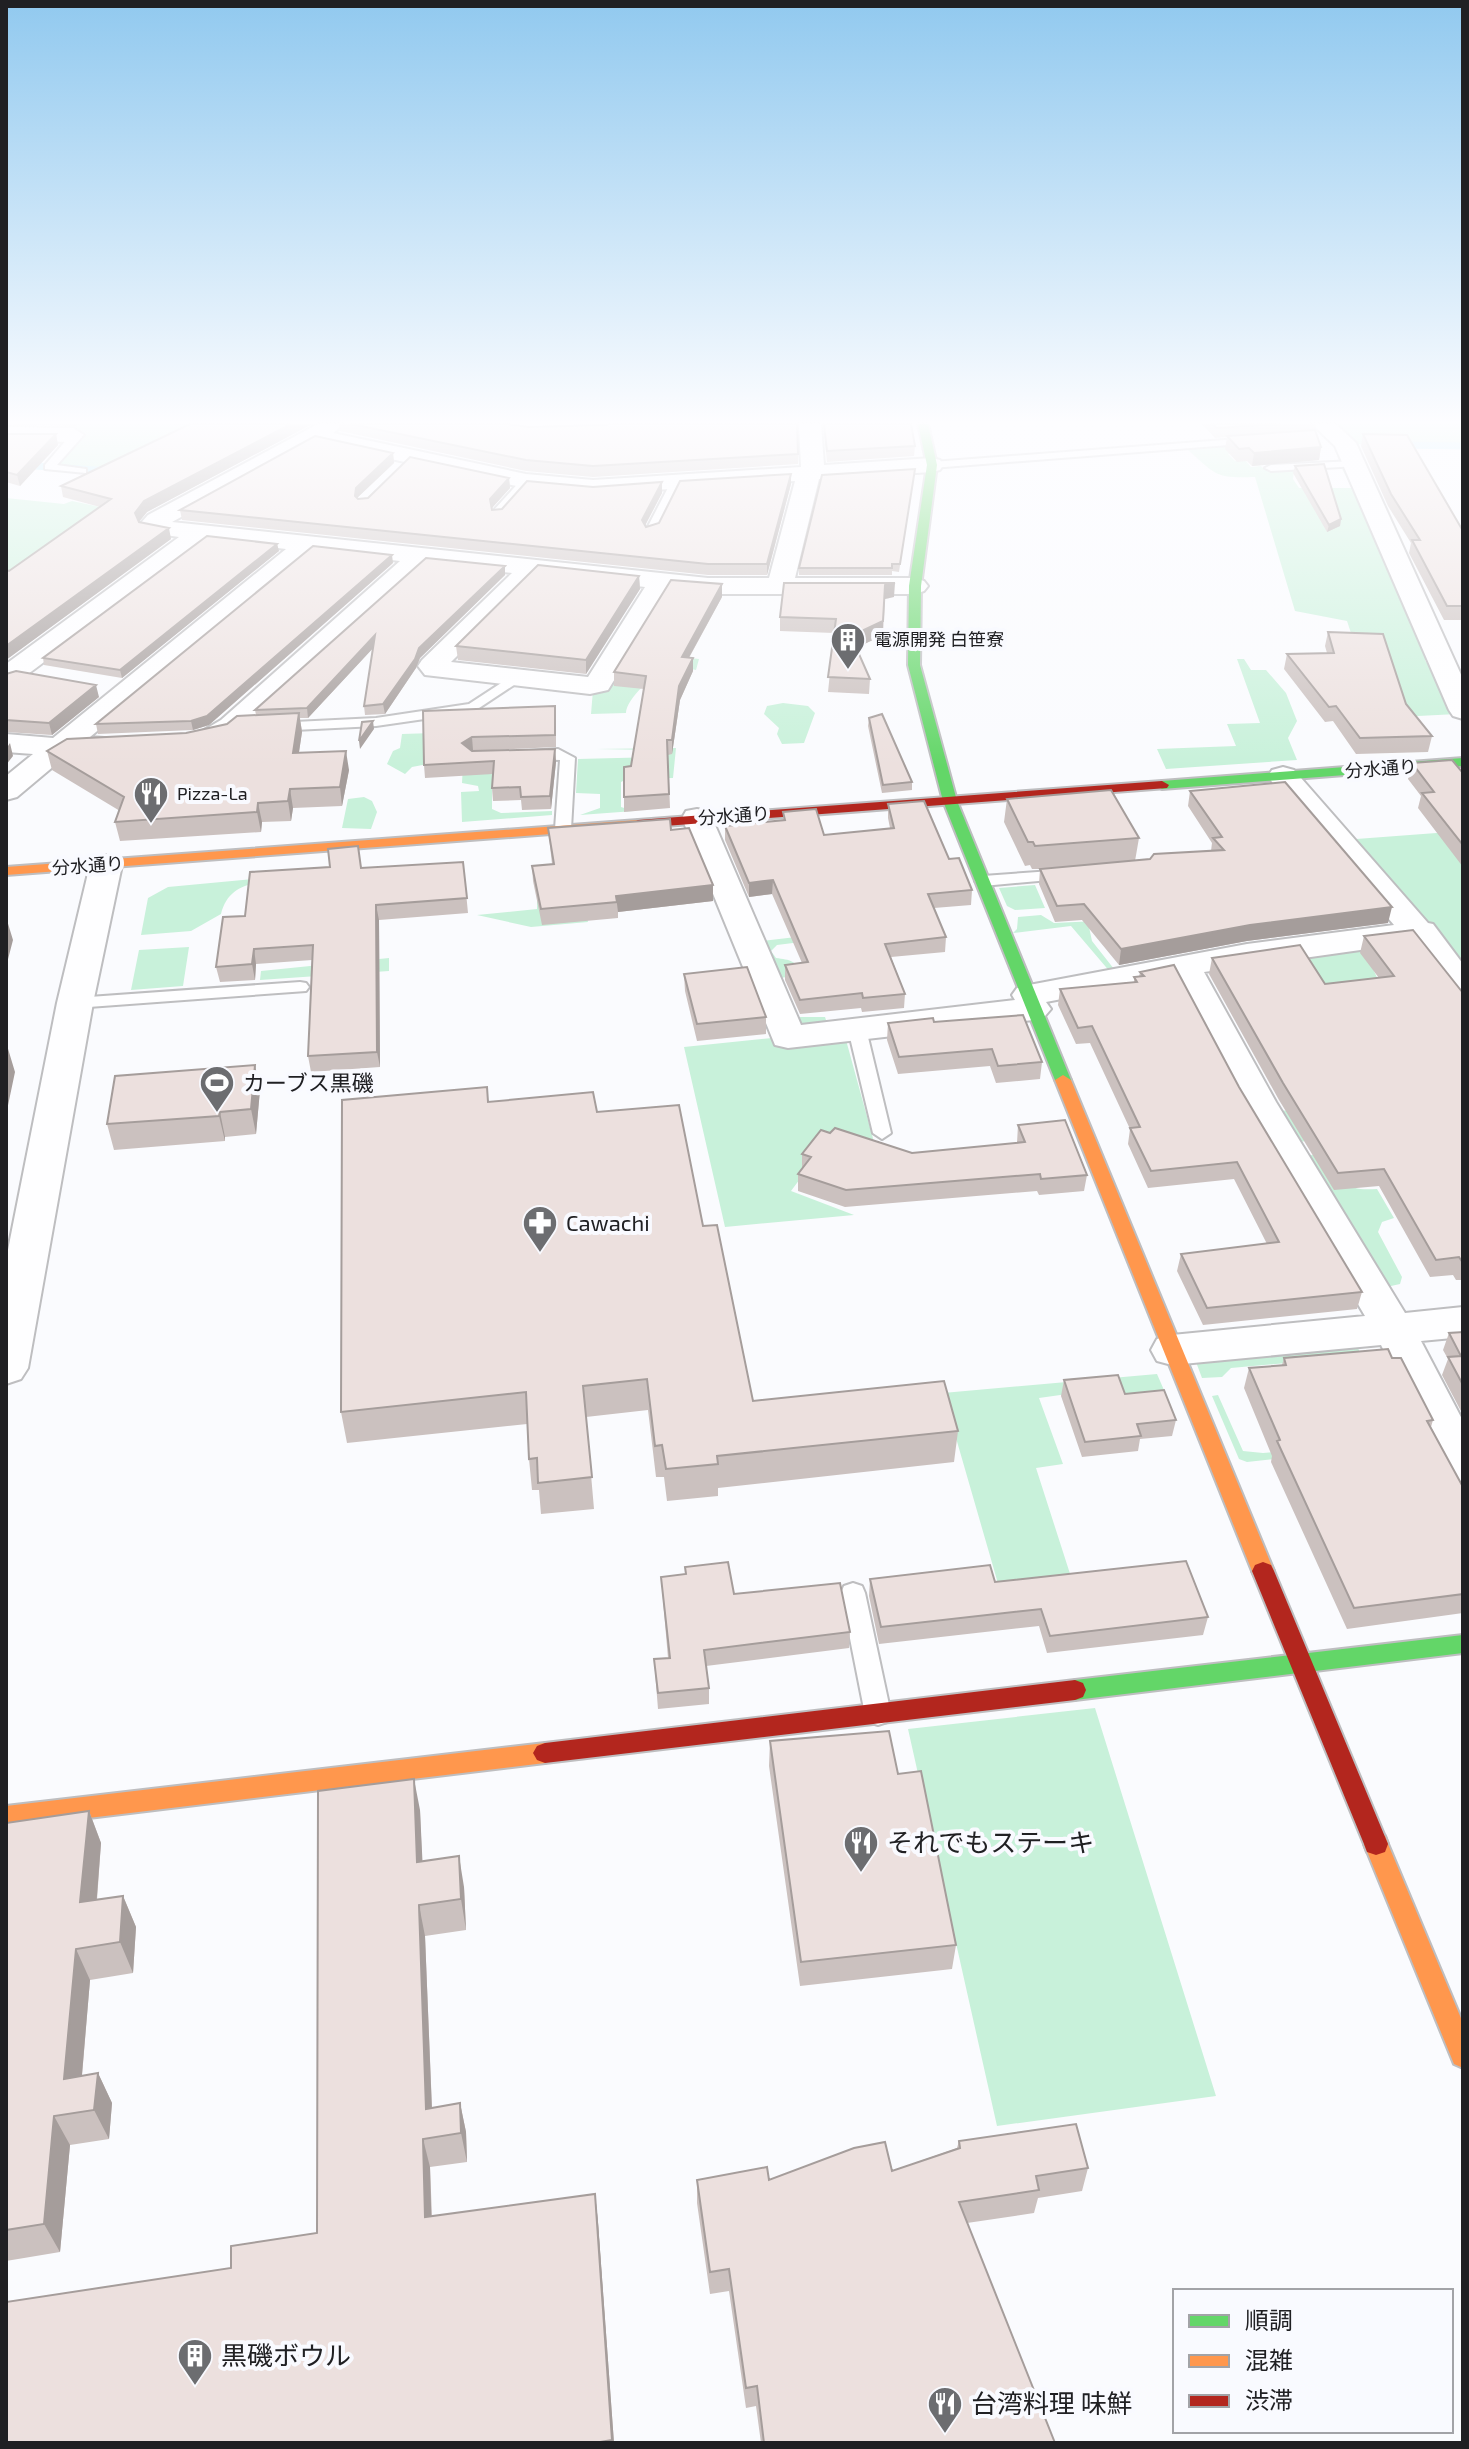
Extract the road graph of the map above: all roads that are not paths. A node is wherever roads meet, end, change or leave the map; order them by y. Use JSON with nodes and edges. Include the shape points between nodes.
{"nodes":[{"id":1,"x":193,"y":538,"type":"edge"},
{"id":2,"x":252,"y":538,"type":"edge"},
{"id":3,"x":793,"y":538,"type":"edge"},
{"id":4,"x":922,"y":538,"type":"edge"},
{"id":5,"x":1387,"y":538,"type":"edge"},
{"id":6,"x":306,"y":545,"type":"junction"},
{"id":7,"x":419,"y":557,"type":"junction"},
{"id":8,"x":531,"y":568,"type":"junction"},
{"id":9,"x":662,"y":581,"type":"junction"},
{"id":10,"x":780,"y":586,"type":"junction"},
{"id":11,"x":915,"y":586,"type":"junction"},
{"id":12,"x":10,"y":674,"type":"edge"},
{"id":13,"x":56,"y":678,"type":"edge"},
{"id":14,"x":515,"y":678,"type":"junction"},
{"id":15,"x":99,"y":685,"type":"edge"},
{"id":16,"x":127,"y":690,"type":"junction"},
{"id":17,"x":1463,"y":710,"type":"edge"},
{"id":18,"x":228,"y":728,"type":"junction"},
{"id":19,"x":6,"y":743,"type":"edge"},
{"id":20,"x":166,"y":743,"type":"edge"},
{"id":21,"x":135,"y":744,"type":"edge"},
{"id":22,"x":58,"y":747,"type":"junction"},
{"id":23,"x":516,"y":755,"type":"edge"},
{"id":24,"x":1463,"y":762,"type":"edge"},
{"id":25,"x":1283,"y":776,"type":"junction"},
{"id":26,"x":6,"y":791,"type":"edge"},
{"id":27,"x":950,"y":801,"type":"junction"},
{"id":28,"x":697,"y":818,"type":"junction"},
{"id":29,"x":563,"y":829,"type":"junction"},
{"id":30,"x":106,"y":865,"type":"junction"},
{"id":31,"x":6,"y":871,"type":"edge"},
{"id":32,"x":1078,"y":874,"type":"edge"},
{"id":33,"x":983,"y":881,"type":"junction"},
{"id":34,"x":1421,"y":931,"type":"junction"},
{"id":35,"x":1183,"y":965,"type":"junction"},
{"id":36,"x":1463,"y":986,"type":"edge"},
{"id":37,"x":300,"y":987,"type":"dead end"},
{"id":38,"x":1031,"y":1002,"type":"junction"},
{"id":39,"x":75,"y":1003,"type":"junction"},
{"id":40,"x":857,"y":1029,"type":"junction"},
{"id":41,"x":882,"y":1133,"type":"dead end"},
{"id":42,"x":1463,"y":1322,"type":"edge"},
{"id":43,"x":1394,"y":1329,"type":"junction"},
{"id":44,"x":1172,"y":1350,"type":"junction"},
{"id":45,"x":6,"y":1368,"type":"edge"},
{"id":46,"x":1463,"y":1465,"type":"edge"},
{"id":47,"x":853,"y":1593,"type":"dead end"},
{"id":48,"x":1463,"y":1644,"type":"edge"},
{"id":49,"x":1302,"y":1664,"type":"junction"},
{"id":50,"x":878,"y":1714,"type":"junction"},
{"id":51,"x":6,"y":1817,"type":"edge"},
{"id":52,"x":1463,"y":2055,"type":"edge"}],
"edges":[{"from":1,"to":12,"type":"street"},
{"from":2,"to":6,"type":"street"},
{"from":3,"to":10,"type":"street"},
{"from":4,"to":11,"type":"street"},
{"from":5,"to":17,"type":"street"},
{"from":6,"to":7,"type":"street"},
{"from":6,"to":16,"type":"street"},
{"from":7,"to":8,"type":"street"},
{"from":7,"to":18,"type":"street"},
{"from":8,"to":9,"type":"street"},
{"from":8,"to":14,"type":"street","via":[[432,666]]},
{"from":9,"to":10,"type":"street"},
{"from":9,"to":14,"type":"street","via":[[598,684]]},
{"from":10,"to":11,"type":"street"},
{"from":11,"to":27,"type":"street","via":[[914,665]]},
{"from":12,"to":13,"type":"street"},
{"from":14,"to":18,"type":"lane","via":[[473,708],[376,722]]},
{"from":15,"to":16,"type":"street"},
{"from":16,"to":22,"type":"street"},
{"from":18,"to":20,"type":"street","via":[[209,739]]},
{"from":19,"to":22,"type":"street"},
{"from":21,"to":22,"type":"street"},
{"from":22,"to":26,"type":"street"},
{"from":23,"to":29,"type":"lane","via":[[558,753],[568,758]]},
{"from":24,"to":25,"type":"street","name":"分水通り"},
{"from":25,"to":27,"type":"street","name":"分水通り"},
{"from":25,"to":34,"type":"street","via":[[1323,829]]},
{"from":27,"to":28,"type":"street","name":"分水通り"},
{"from":27,"to":33,"type":"street"},
{"from":28,"to":29,"type":"street","name":"分水通り"},
{"from":28,"to":40,"type":"street","via":[[788,1037]]},
{"from":29,"to":30,"type":"street","name":"分水通り"},
{"from":30,"to":31,"type":"street","name":"分水通り"},
{"from":30,"to":39,"type":"street"},
{"from":32,"to":33,"type":"lane"},
{"from":33,"to":38,"type":"street"},
{"from":34,"to":35,"type":"street"},
{"from":34,"to":36,"type":"street"},
{"from":35,"to":38,"type":"street"},
{"from":35,"to":43,"type":"street","via":[[1257,1102]]},
{"from":37,"to":39,"type":"lane"},
{"from":38,"to":40,"type":"street"},
{"from":38,"to":44,"type":"street"},
{"from":39,"to":45,"type":"street"},
{"from":40,"to":41,"type":"lane"},
{"from":42,"to":43,"type":"street"},
{"from":43,"to":44,"type":"street"},
{"from":43,"to":46,"type":"street"},
{"from":44,"to":49,"type":"street"},
{"from":47,"to":50,"type":"lane"},
{"from":48,"to":49,"type":"street"},
{"from":49,"to":50,"type":"street"},
{"from":49,"to":52,"type":"street"},
{"from":50,"to":51,"type":"street"}]}
